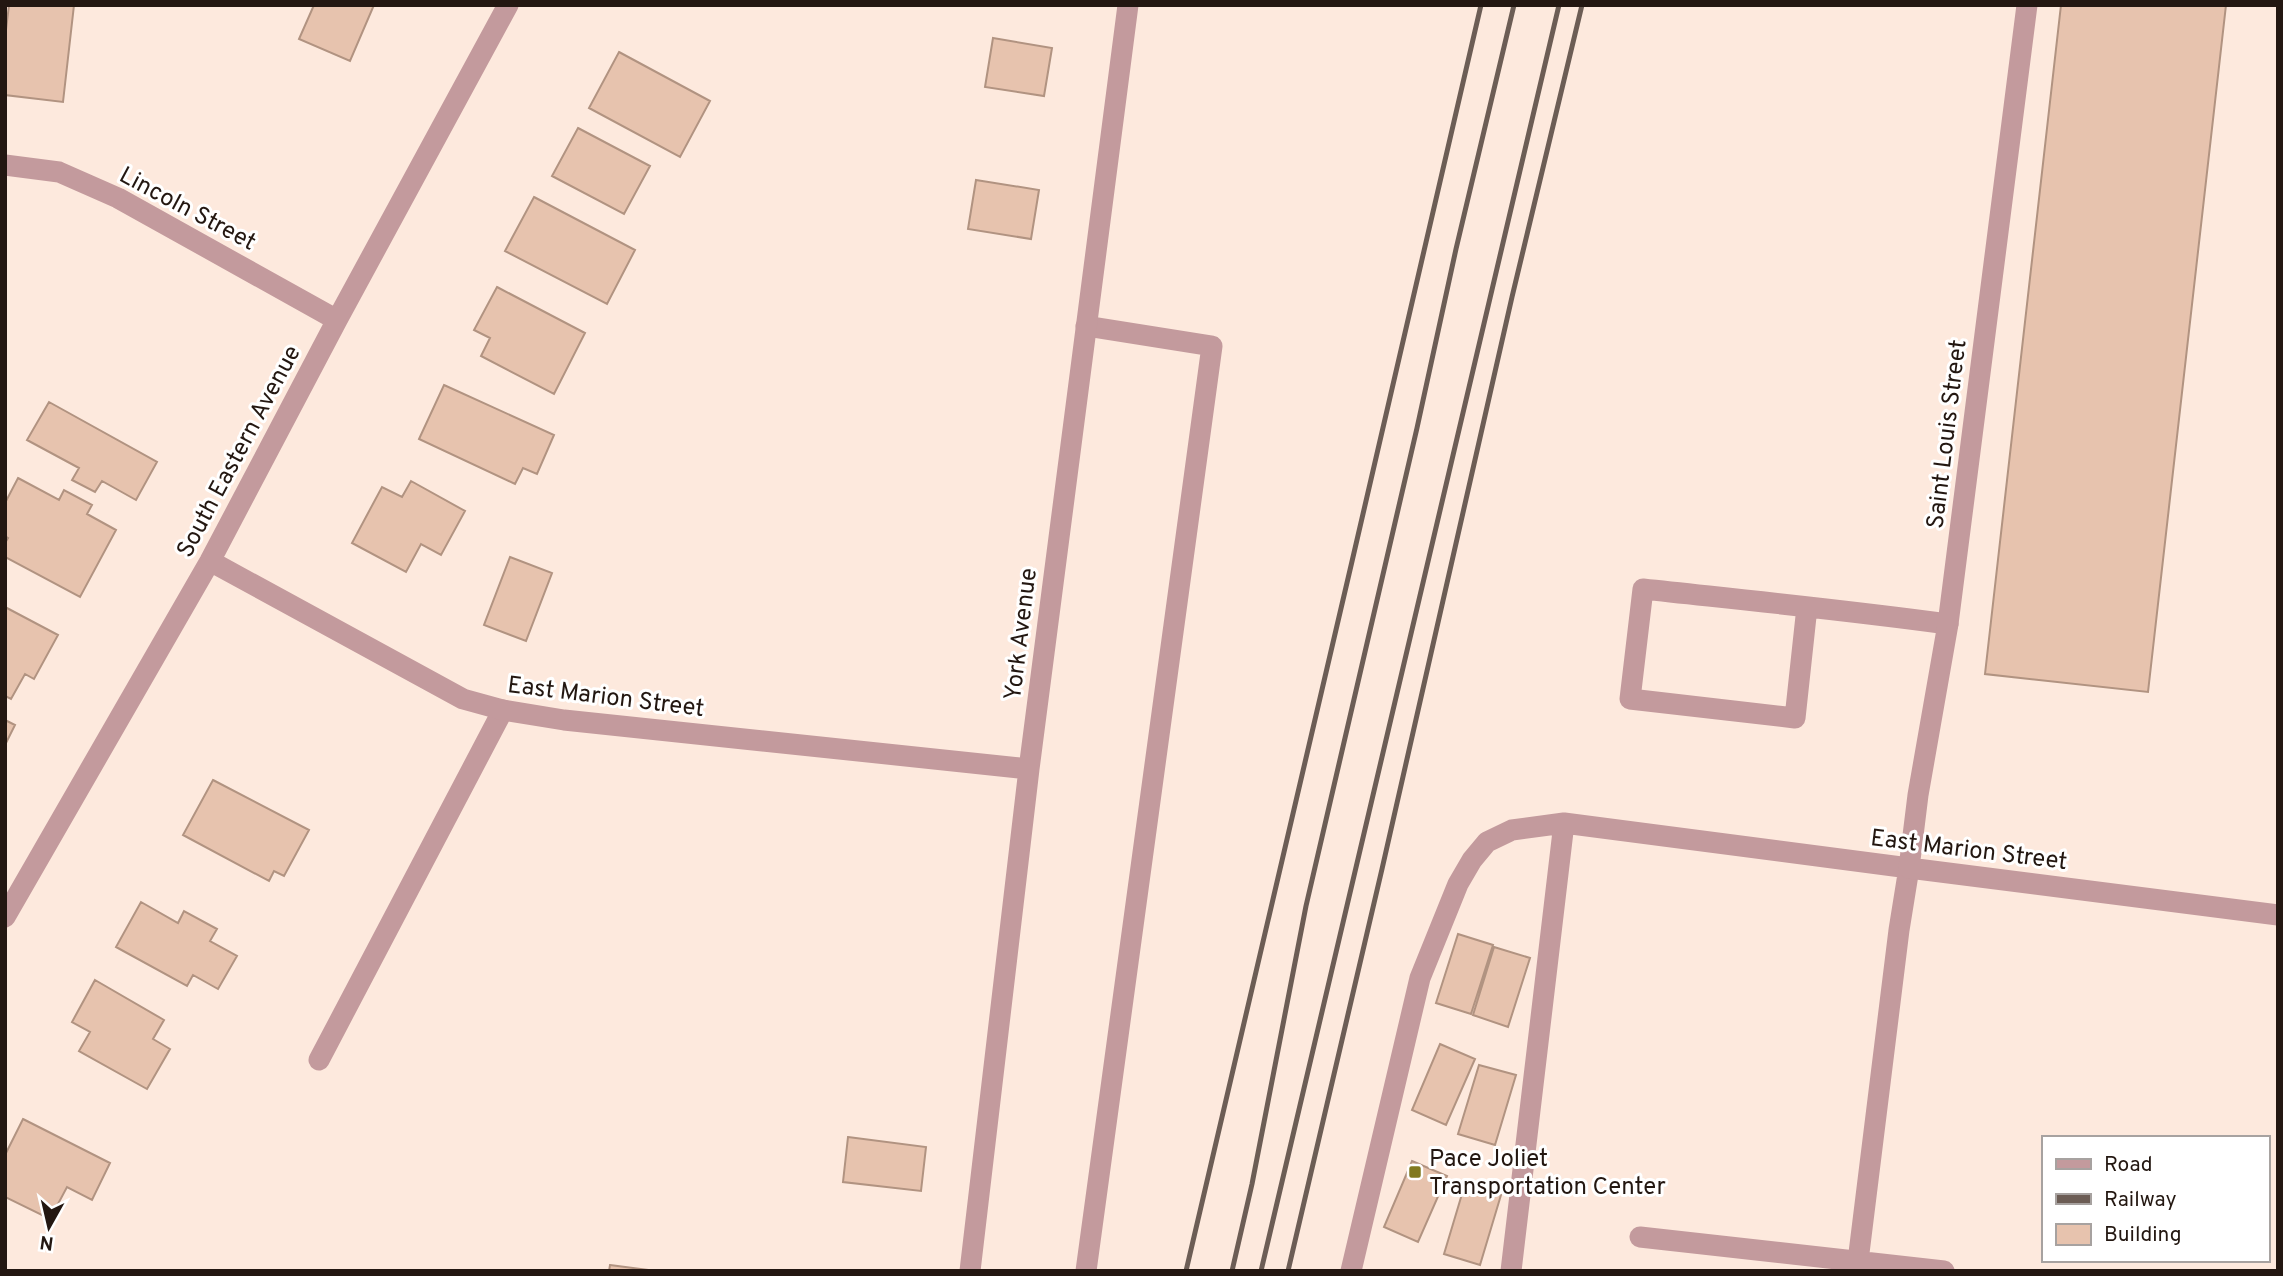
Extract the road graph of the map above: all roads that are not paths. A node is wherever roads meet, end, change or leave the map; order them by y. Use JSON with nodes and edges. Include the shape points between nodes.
{"nodes":[{"id":1,"x":508,"y":5,"type":"edge"},
{"id":2,"x":1128,"y":5,"type":"edge"},
{"id":3,"x":2027,"y":5,"type":"edge"},
{"id":4,"x":5,"y":165,"type":"edge"},
{"id":5,"x":337,"y":320,"type":"junction"},
{"id":6,"x":1086,"y":326,"type":"junction"},
{"id":7,"x":210,"y":561,"type":"junction"},
{"id":8,"x":1807,"y":607,"type":"junction"},
{"id":9,"x":1948,"y":624,"type":"junction"},
{"id":10,"x":503,"y":710,"type":"junction"},
{"id":11,"x":1029,"y":769,"type":"junction"},
{"id":12,"x":1564,"y":823,"type":"junction"},
{"id":13,"x":1909,"y":868,"type":"junction"},
{"id":14,"x":2278,"y":915,"type":"edge"},
{"id":15,"x":5,"y":916,"type":"edge"},
{"id":16,"x":319,"y":1060,"type":"dead end"},
{"id":17,"x":1640,"y":1237,"type":"dead end"},
{"id":18,"x":1858,"y":1261,"type":"junction"},
{"id":19,"x":970,"y":1271,"type":"edge"},
{"id":20,"x":1086,"y":1271,"type":"edge"},
{"id":21,"x":1351,"y":1271,"type":"edge"},
{"id":22,"x":1511,"y":1271,"type":"edge"},
{"id":23,"x":1944,"y":1271,"type":"edge"}],
"edges":[{"from":1,"to":5,"type":"street","name":"South Eastern Avenue"},
{"from":2,"to":6,"type":"street","name":"York Avenue"},
{"from":3,"to":9,"type":"street","name":"Saint Louis Street"},
{"from":4,"to":5,"type":"street","name":"Lincoln Street","via":[[59,172],[118,198]]},
{"from":5,"to":7,"type":"street","name":"South Eastern Avenue"},
{"from":6,"to":11,"type":"street","name":"York Avenue"},
{"from":6,"to":20,"type":"street","via":[[1212,346]]},
{"from":7,"to":10,"type":"street","name":"East Marion Street","via":[[463,699]]},
{"from":7,"to":15,"type":"street","name":"South Eastern Avenue"},
{"from":8,"to":8,"type":"street","via":[[1795,718],[1630,699],[1643,589]]},
{"from":8,"to":9,"type":"street"},
{"from":9,"to":13,"type":"street","name":"Saint Louis Street"},
{"from":10,"to":11,"type":"street","name":"East Marion Street","via":[[578,722]]},
{"from":10,"to":16,"type":"street"},
{"from":11,"to":19,"type":"street","name":"York Avenue"},
{"from":12,"to":13,"type":"street","name":"East Marion Street"},
{"from":12,"to":21,"type":"street","name":"East Marion Street","via":[[1512,830],[1487,842],[1458,884],[1420,978]]},
{"from":12,"to":22,"type":"street"},
{"from":13,"to":14,"type":"street","name":"East Marion Street"},
{"from":13,"to":18,"type":"street","name":"Saint Louis Street"},
{"from":17,"to":18,"type":"street"},
{"from":18,"to":23,"type":"street"}]}
